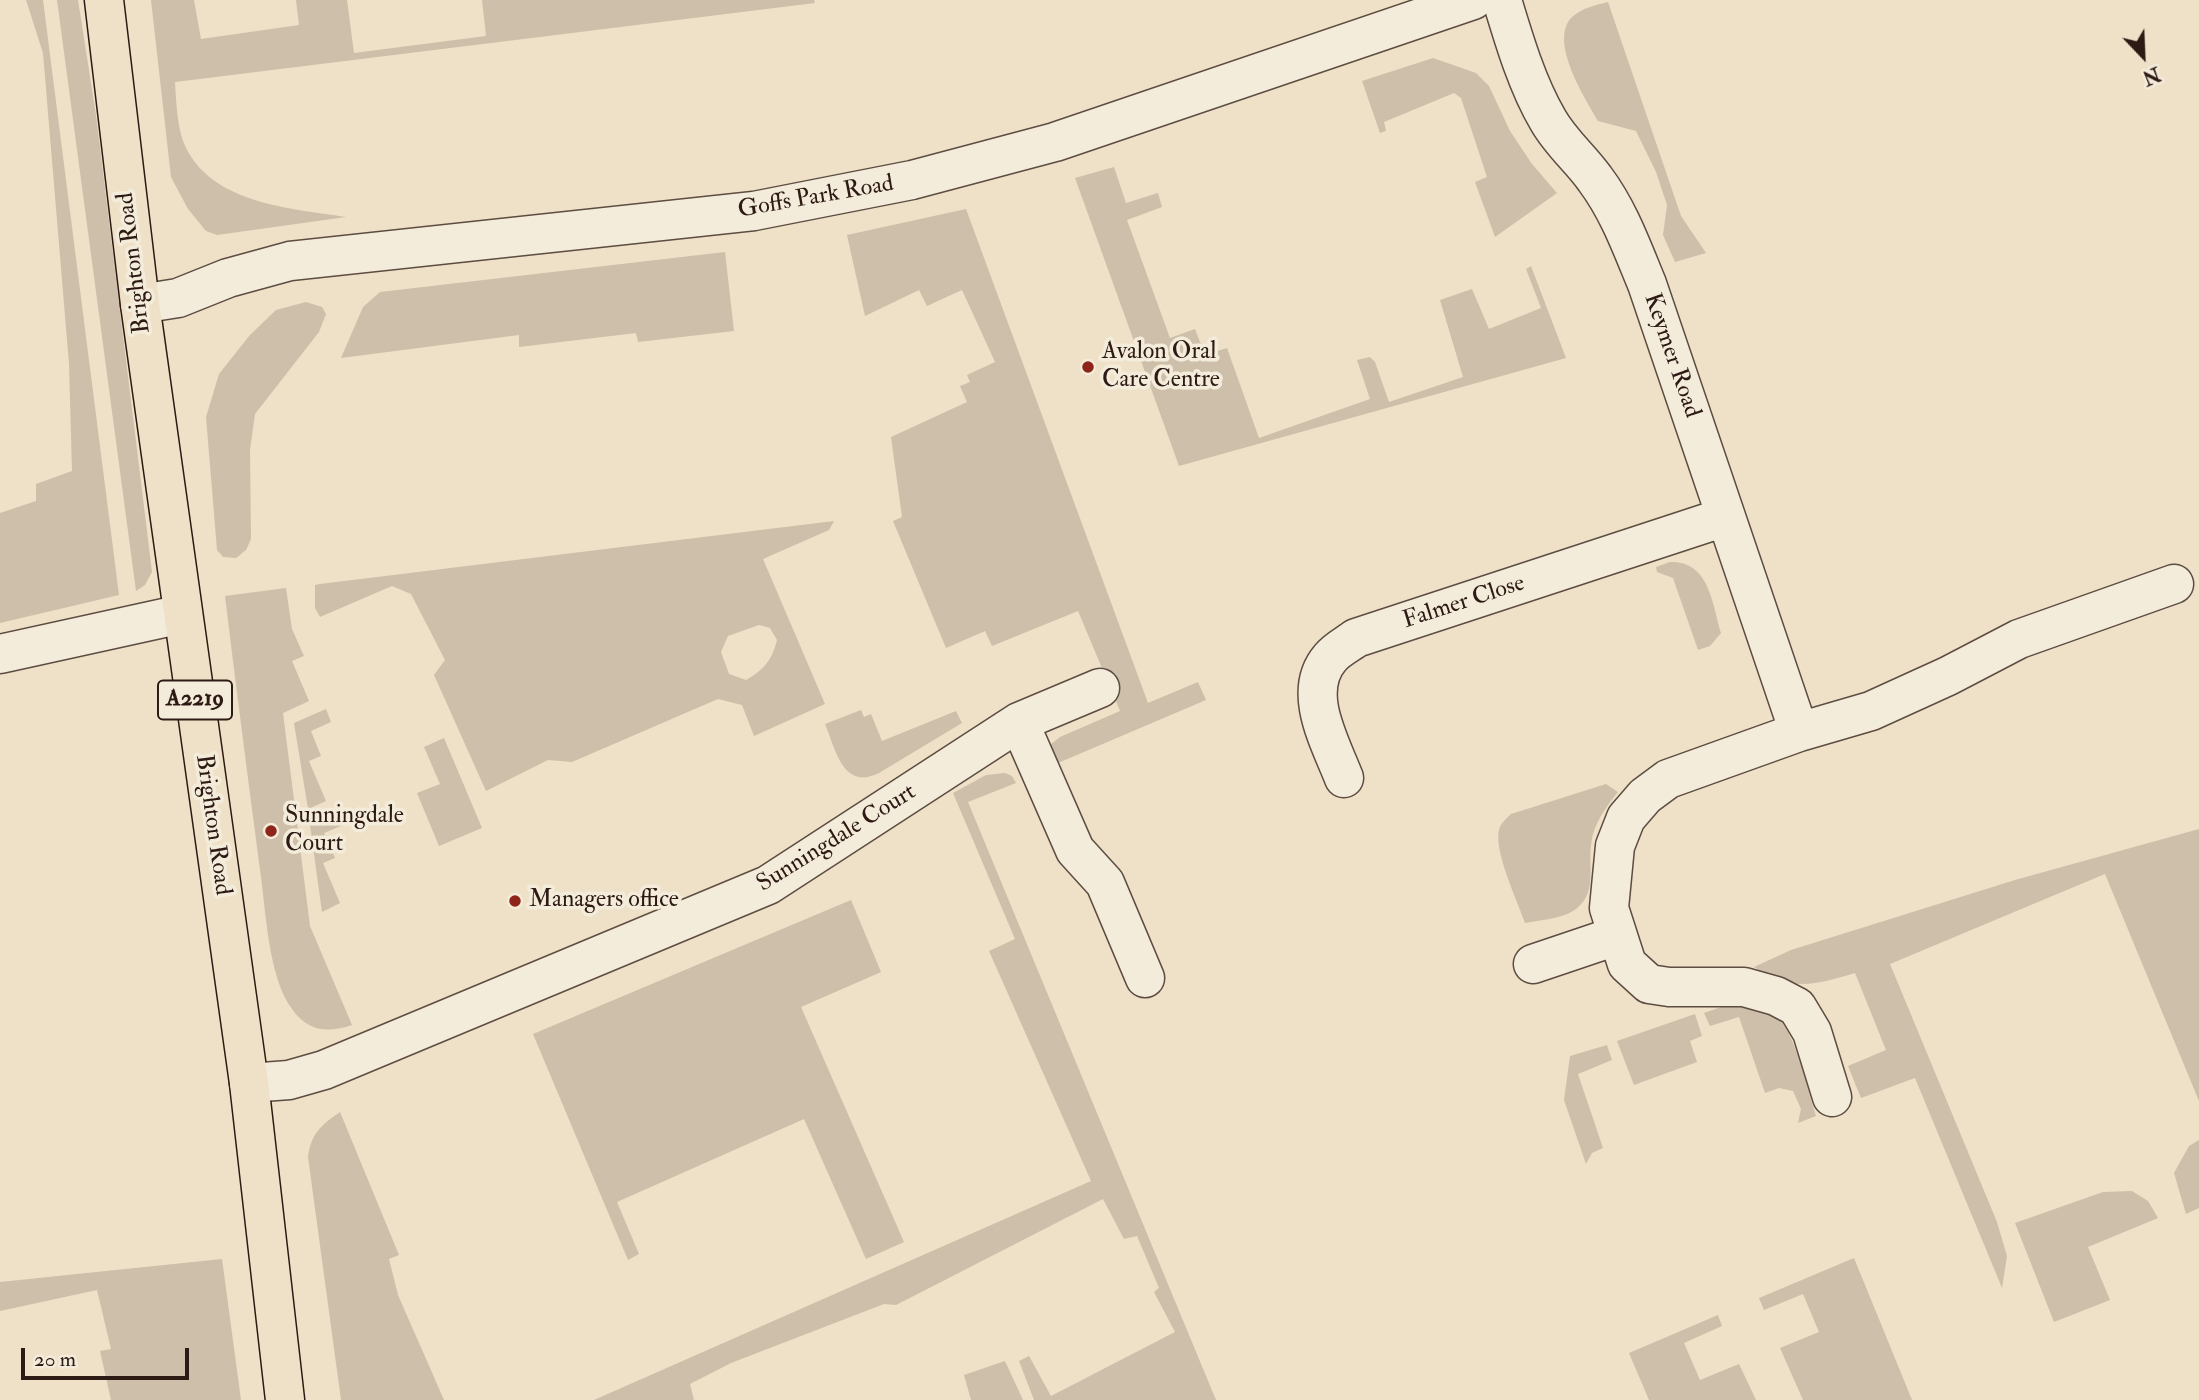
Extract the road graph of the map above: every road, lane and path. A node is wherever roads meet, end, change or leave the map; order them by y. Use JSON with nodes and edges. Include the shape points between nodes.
{"nodes":[{"id":1,"x":104,"y":0,"type":"edge"},
{"id":2,"x":1473,"y":0,"type":"edge"},
{"id":3,"x":1502,"y":0,"type":"edge"},
{"id":4,"x":140,"y":304,"type":"junction"},
{"id":5,"x":1725,"y":517,"type":"junction"},
{"id":6,"x":2174,"y":583,"type":"dead end"},
{"id":7,"x":182,"y":614,"type":"junction"},
{"id":8,"x":0,"y":654,"type":"edge"},
{"id":9,"x":1100,"y":688,"type":"dead end"},
{"id":10,"x":1019,"y":722,"type":"junction"},
{"id":11,"x":1799,"y":732,"type":"junction"},
{"id":12,"x":1344,"y":778,"type":"dead end"},
{"id":13,"x":1616,"y":936,"type":"junction"},
{"id":14,"x":1534,"y":964,"type":"dead end"},
{"id":15,"x":1145,"y":978,"type":"dead end"},
{"id":16,"x":249,"y":1083,"type":"junction"},
{"id":17,"x":1832,"y":1097,"type":"dead end"},
{"id":18,"x":285,"y":1400,"type":"edge"}],
"edges":[{"from":1,"to":4,"type":"main road","name":"Brighton Road","number":"A2219"},
{"from":2,"to":4,"type":"street","name":"Goffs Park Road","via":[[1055,142],[912,180],[754,211],[290,261],[178,298]]},
{"from":3,"to":5,"type":"street","name":"Keymer Road","via":[[1547,119],[1618,214],[1647,284]]},
{"from":4,"to":7,"type":"main road","name":"Brighton Road","number":"A2219"},
{"from":5,"to":11,"type":"street","name":"Keymer Road"},
{"from":5,"to":12,"type":"street","name":"Falmer Close","via":[[1356,638],[1330,657],[1317,681],[1320,716]]},
{"from":6,"to":11,"type":"street","via":[[2019,639],[1871,711]]},
{"from":7,"to":8,"type":"street"},
{"from":7,"to":16,"type":"main road","name":"Brighton Road","number":"A2219"},
{"from":9,"to":10,"type":"street","name":"Sunningdale Court"},
{"from":10,"to":15,"type":"street","via":[[1076,850],[1105,883]]},
{"from":10,"to":16,"type":"street","name":"Sunningdale Court","via":[[768,885],[324,1070],[289,1080]]},
{"from":11,"to":13,"type":"street","via":[[1668,779],[1645,796],[1626,818],[1615,846],[1609,908]]},
{"from":13,"to":14,"type":"street"},
{"from":13,"to":17,"type":"street","via":[[1627,964],[1649,984],[1744,987],[1797,1007],[1812,1032]]},
{"from":16,"to":18,"type":"main road","name":"Brighton Road","number":"A2219"}]}
